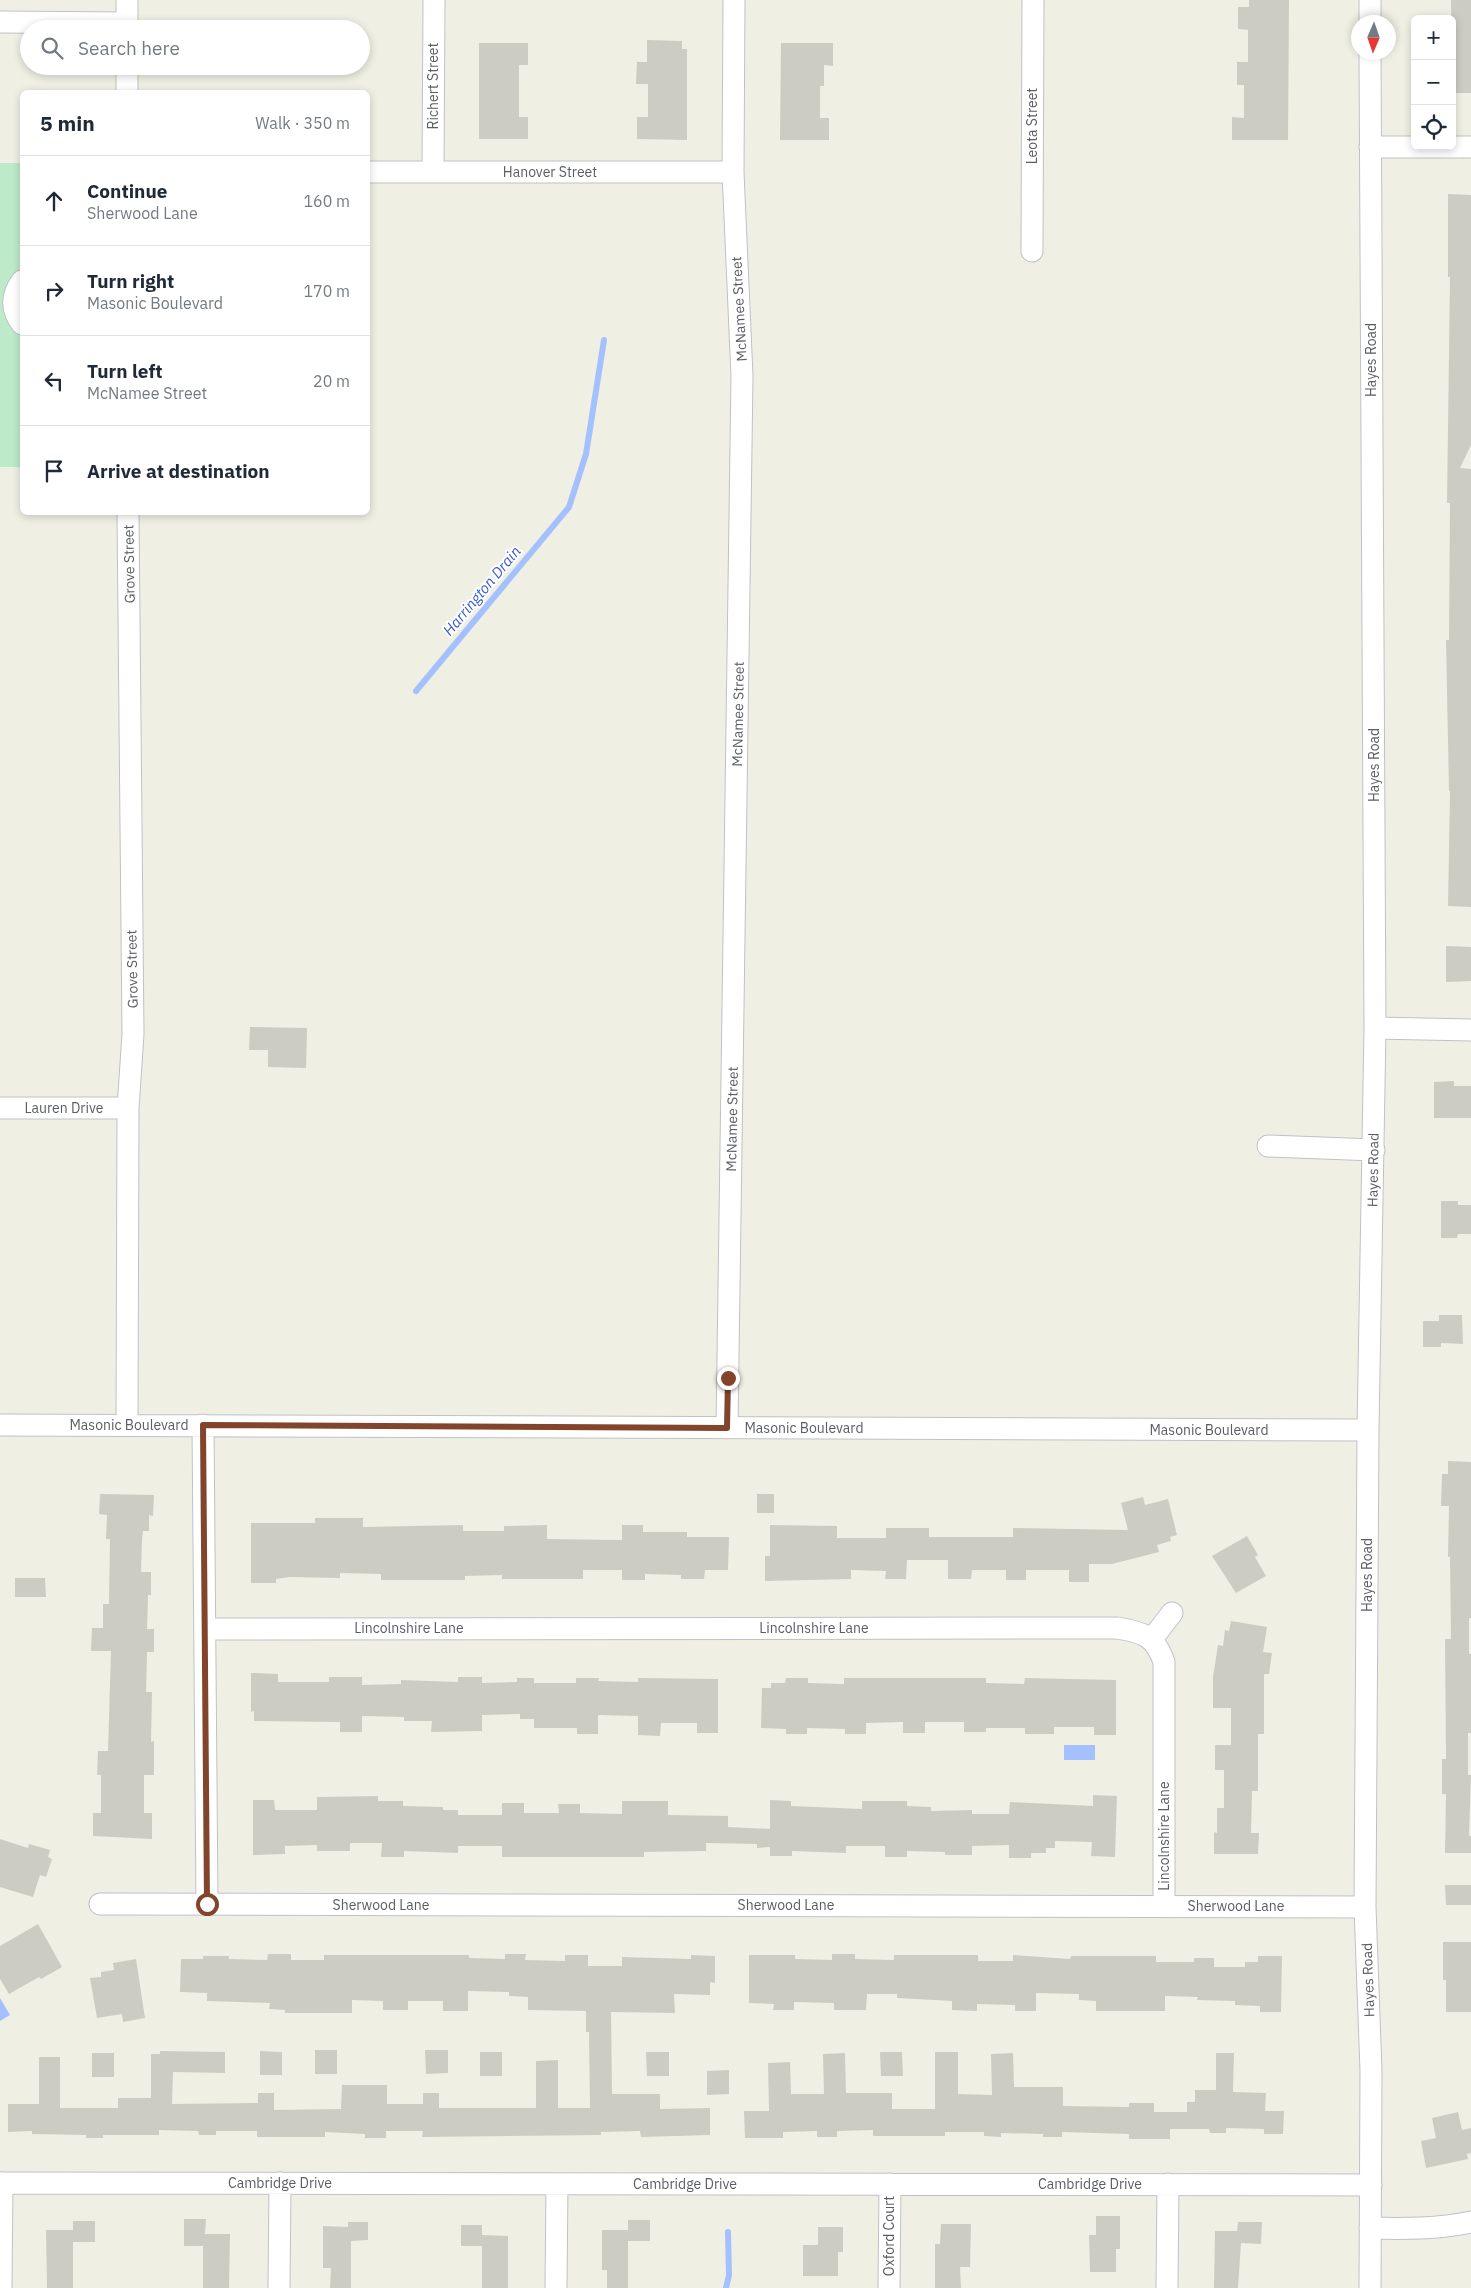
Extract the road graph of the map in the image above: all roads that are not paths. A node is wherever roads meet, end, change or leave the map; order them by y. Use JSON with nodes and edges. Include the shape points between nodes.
{"nodes":[{"id":1,"x":126,"y":0,"type":"edge"},
{"id":2,"x":434,"y":0,"type":"edge"},
{"id":3,"x":734,"y":0,"type":"edge"},
{"id":4,"x":1033,"y":0,"type":"edge"},
{"id":5,"x":1370,"y":0,"type":"edge"},
{"id":6,"x":1370,"y":15,"type":"edge"},
{"id":7,"x":127,"y":20,"type":"edge"},
{"id":8,"x":0,"y":22,"type":"edge"},
{"id":9,"x":20,"y":23,"type":"edge"},
{"id":10,"x":1370,"y":60,"type":"edge"},
{"id":11,"x":127,"y":75,"type":"edge"},
{"id":12,"x":128,"y":90,"type":"edge"},
{"id":13,"x":1370,"y":147,"type":"junction"},
{"id":14,"x":1471,"y":147,"type":"edge"},
{"id":15,"x":370,"y":172,"type":"edge"},
{"id":16,"x":433,"y":172,"type":"junction"},
{"id":17,"x":733,"y":172,"type":"junction"},
{"id":18,"x":1032,"y":251,"type":"dead end"},
{"id":19,"x":20,"y":284,"type":"edge"},
{"id":20,"x":20,"y":320,"type":"edge"},
{"id":21,"x":128,"y":515,"type":"edge"},
{"id":22,"x":1376,"y":1028,"type":"junction"},
{"id":23,"x":1471,"y":1030,"type":"edge"},
{"id":24,"x":0,"y":1108,"type":"edge"},
{"id":25,"x":128,"y":1108,"type":"junction"},
{"id":26,"x":1268,"y":1146,"type":"dead end"},
{"id":27,"x":1374,"y":1150,"type":"junction"},
{"id":28,"x":0,"y":1425,"type":"edge"},
{"id":29,"x":127,"y":1425,"type":"junction"},
{"id":30,"x":203,"y":1425,"type":"junction"},
{"id":31,"x":727,"y":1428,"type":"junction"},
{"id":32,"x":1368,"y":1430,"type":"junction"},
{"id":33,"x":1172,"y":1613,"type":"dead end"},
{"id":34,"x":205,"y":1629,"type":"junction"},
{"id":35,"x":1152,"y":1639,"type":"junction"},
{"id":36,"x":100,"y":1904,"type":"dead end"},
{"id":37,"x":207,"y":1904,"type":"junction"},
{"id":38,"x":1164,"y":1906,"type":"junction"},
{"id":39,"x":1365,"y":1907,"type":"junction"},
{"id":40,"x":1,"y":2182,"type":"edge"},
{"id":41,"x":280,"y":2183,"type":"junction"},
{"id":42,"x":557,"y":2184,"type":"junction"},
{"id":43,"x":890,"y":2184,"type":"junction"},
{"id":44,"x":1168,"y":2184,"type":"junction"},
{"id":45,"x":1371,"y":2185,"type":"junction"},
{"id":46,"x":1471,"y":2222,"type":"edge"},
{"id":47,"x":1370,"y":2228,"type":"junction"},
{"id":48,"x":1,"y":2288,"type":"edge"},
{"id":49,"x":279,"y":2288,"type":"edge"},
{"id":50,"x":556,"y":2288,"type":"edge"},
{"id":51,"x":889,"y":2288,"type":"edge"},
{"id":52,"x":1167,"y":2288,"type":"edge"},
{"id":53,"x":1370,"y":2288,"type":"edge"}],
"edges":[{"from":1,"to":7,"type":"street"},
{"from":2,"to":16,"type":"street","name":"Richert Street"},
{"from":3,"to":17,"type":"street","name":"McNamee Street"},
{"from":4,"to":18,"type":"street","name":"Leota Street"},
{"from":5,"to":6,"type":"street"},
{"from":8,"to":9,"type":"street"},
{"from":10,"to":13,"type":"street","name":"Hayes Road"},
{"from":11,"to":12,"type":"street"},
{"from":13,"to":14,"type":"street"},
{"from":13,"to":22,"type":"street","name":"Hayes Road"},
{"from":15,"to":16,"type":"street","name":"Hanover Street"},
{"from":16,"to":17,"type":"street","name":"Hanover Street"},
{"from":17,"to":31,"type":"street","name":"McNamee Street","via":[[742,376]]},
{"from":19,"to":20,"type":"street","via":[[16,289],[14,308]]},
{"from":21,"to":25,"type":"street","name":"Grove Street","via":[[133,1034]]},
{"from":22,"to":23,"type":"street"},
{"from":22,"to":27,"type":"street","name":"Hayes Road"},
{"from":24,"to":25,"type":"street","name":"Lauren Drive"},
{"from":25,"to":29,"type":"street","name":"Grove Street"},
{"from":26,"to":27,"type":"street"},
{"from":27,"to":32,"type":"street","name":"Hayes Road"},
{"from":28,"to":29,"type":"street","name":"Masonic Boulevard"},
{"from":29,"to":30,"type":"street","name":"Masonic Boulevard"},
{"from":30,"to":31,"type":"street","name":"Masonic Boulevard"},
{"from":30,"to":34,"type":"street"},
{"from":31,"to":32,"type":"street","name":"Masonic Boulevard"},
{"from":32,"to":39,"type":"street","name":"Hayes Road"},
{"from":33,"to":35,"type":"street"},
{"from":34,"to":35,"type":"street","name":"Lincolnshire Lane","via":[[1117,1628],[1136,1631]]},
{"from":34,"to":37,"type":"street"},
{"from":35,"to":38,"type":"street","name":"Lincolnshire Lane","via":[[1164,1662]]},
{"from":36,"to":37,"type":"street","name":"Sherwood Lane"},
{"from":37,"to":38,"type":"street","name":"Sherwood Lane"},
{"from":38,"to":39,"type":"street","name":"Sherwood Lane"},
{"from":39,"to":45,"type":"street","name":"Hayes Road"},
{"from":40,"to":41,"type":"street","name":"Cambridge Drive"},
{"from":40,"to":48,"type":"street"},
{"from":41,"to":42,"type":"street","name":"Cambridge Drive"},
{"from":41,"to":49,"type":"street"},
{"from":42,"to":43,"type":"street","name":"Cambridge Drive"},
{"from":42,"to":50,"type":"street"},
{"from":43,"to":44,"type":"street","name":"Cambridge Drive"},
{"from":43,"to":51,"type":"street","name":"Oxford Court"},
{"from":44,"to":45,"type":"street","name":"Cambridge Drive"},
{"from":44,"to":52,"type":"street"},
{"from":45,"to":47,"type":"street","name":"Hayes Road"},
{"from":46,"to":47,"type":"street","via":[[1414,2229]]},
{"from":47,"to":53,"type":"street","name":"Hayes Road"}]}
